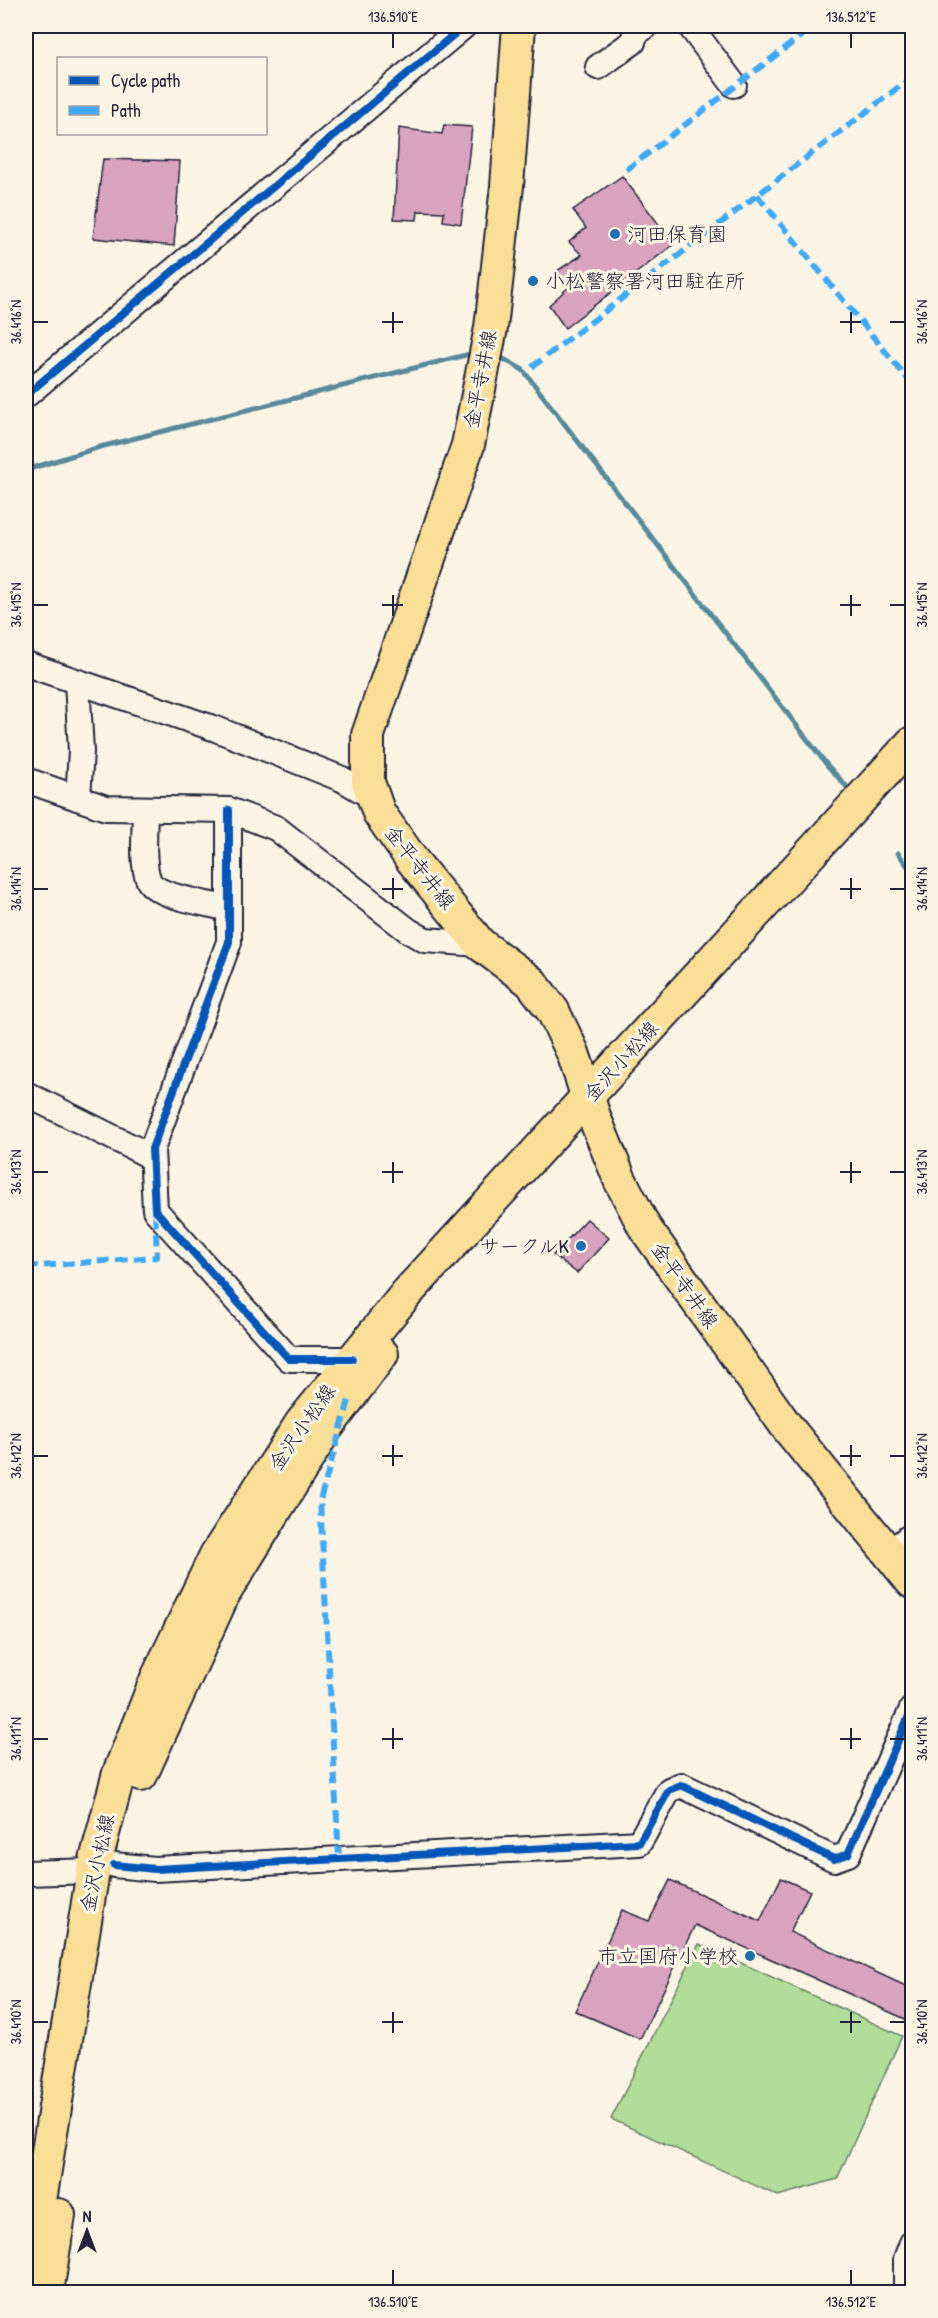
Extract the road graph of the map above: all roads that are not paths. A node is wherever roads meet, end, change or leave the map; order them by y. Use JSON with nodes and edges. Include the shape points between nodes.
{"nodes":[{"id":1,"x":464,"y":26,"type":"edge"},
{"id":2,"x":519,"y":26,"type":"edge"},
{"id":3,"x":646,"y":26,"type":"edge"},
{"id":4,"x":690,"y":26,"type":"edge"},
{"id":5,"x":598,"y":67,"type":"dead end"},
{"id":6,"x":735,"y":85,"type":"dead end"},
{"id":7,"x":26,"y":395,"type":"edge"},
{"id":8,"x":26,"y":664,"type":"edge"},
{"id":9,"x":77,"y":682,"type":"junction"},
{"id":10,"x":912,"y":743,"type":"edge"},
{"id":11,"x":912,"y":772,"type":"edge"},
{"id":12,"x":26,"y":783,"type":"edge"},
{"id":13,"x":370,"y":796,"type":"junction"},
{"id":14,"x":78,"y":798,"type":"junction"},
{"id":15,"x":145,"y":810,"type":"junction"},
{"id":16,"x":229,"y":810,"type":"junction"},
{"id":17,"x":229,"y":909,"type":"junction"},
{"id":18,"x":480,"y":944,"type":"junction"},
{"id":19,"x":26,"y":1094,"type":"edge"},
{"id":20,"x":591,"y":1109,"type":"junction"},
{"id":21,"x":152,"y":1157,"type":"junction"},
{"id":22,"x":352,"y":1359,"type":"junction"},
{"id":23,"x":901,"y":1544,"type":"edge"},
{"id":24,"x":912,"y":1582,"type":"edge"},
{"id":25,"x":912,"y":1709,"type":"edge"},
{"id":26,"x":104,"y":1868,"type":"junction"},
{"id":27,"x":26,"y":1873,"type":"edge"},
{"id":28,"x":912,"y":2243,"type":"edge"},
{"id":29,"x":26,"y":2288,"type":"edge"},
{"id":30,"x":47,"y":2292,"type":"edge"},
{"id":31,"x":906,"y":2292,"type":"edge"}],
"edges":[{"from":1,"to":7,"type":"street"},
{"from":2,"to":13,"type":"main road","name":"金平寺井線","via":[[507,186],[486,353],[468,445],[368,735],[366,769]]},
{"from":3,"to":5,"type":"street","via":[[635,34],[633,42]]},
{"from":4,"to":6,"type":"street"},
{"from":8,"to":9,"type":"street"},
{"from":9,"to":13,"type":"street","via":[[237,737],[342,778]]},
{"from":9,"to":14,"type":"street","via":[[81,751]]},
{"from":10,"to":20,"type":"main road","name":"金沢小松線"},
{"from":11,"to":20,"type":"main road","name":"金沢小松線"},
{"from":12,"to":14,"type":"street"},
{"from":13,"to":18,"type":"main road","name":"金平寺井線","via":[[412,860]]},
{"from":14,"to":15,"type":"street","via":[[106,808]]},
{"from":15,"to":16,"type":"street"},
{"from":15,"to":17,"type":"street","via":[[150,882],[160,892]]},
{"from":16,"to":17,"type":"street"},
{"from":16,"to":18,"type":"street","via":[[276,828],[425,940]]},
{"from":17,"to":21,"type":"street","via":[[229,942]]},
{"from":18,"to":20,"type":"main road","name":"金平寺井線","via":[[531,982],[553,1011],[573,1053]]},
{"from":19,"to":21,"type":"street"},
{"from":20,"to":22,"type":"main road","name":"金沢小松線","via":[[406,1293]]},
{"from":20,"to":23,"type":"main road","name":"金平寺井線","via":[[645,1228],[787,1427]]},
{"from":20,"to":26,"type":"main road","name":"金沢小松線","via":[[376,1361],[324,1430],[223,1595],[138,1780]]},
{"from":21,"to":22,"type":"street","via":[[156,1210],[289,1359]]},
{"from":22,"to":26,"type":"main road","name":"金沢小松線","via":[[302,1422],[216,1555],[157,1678],[119,1773]]},
{"from":23,"to":24,"type":"main road","name":"金平寺井線"},
{"from":25,"to":26,"type":"street","via":[[848,1854],[834,1859],[681,1785],[669,1790],[639,1843],[154,1869]]},
{"from":26,"to":27,"type":"street"},
{"from":26,"to":29,"type":"main road","name":"金沢小松線"},
{"from":26,"to":30,"type":"main road","name":"金沢小松線"},
{"from":28,"to":31,"type":"street","via":[[906,2259]]}]}
